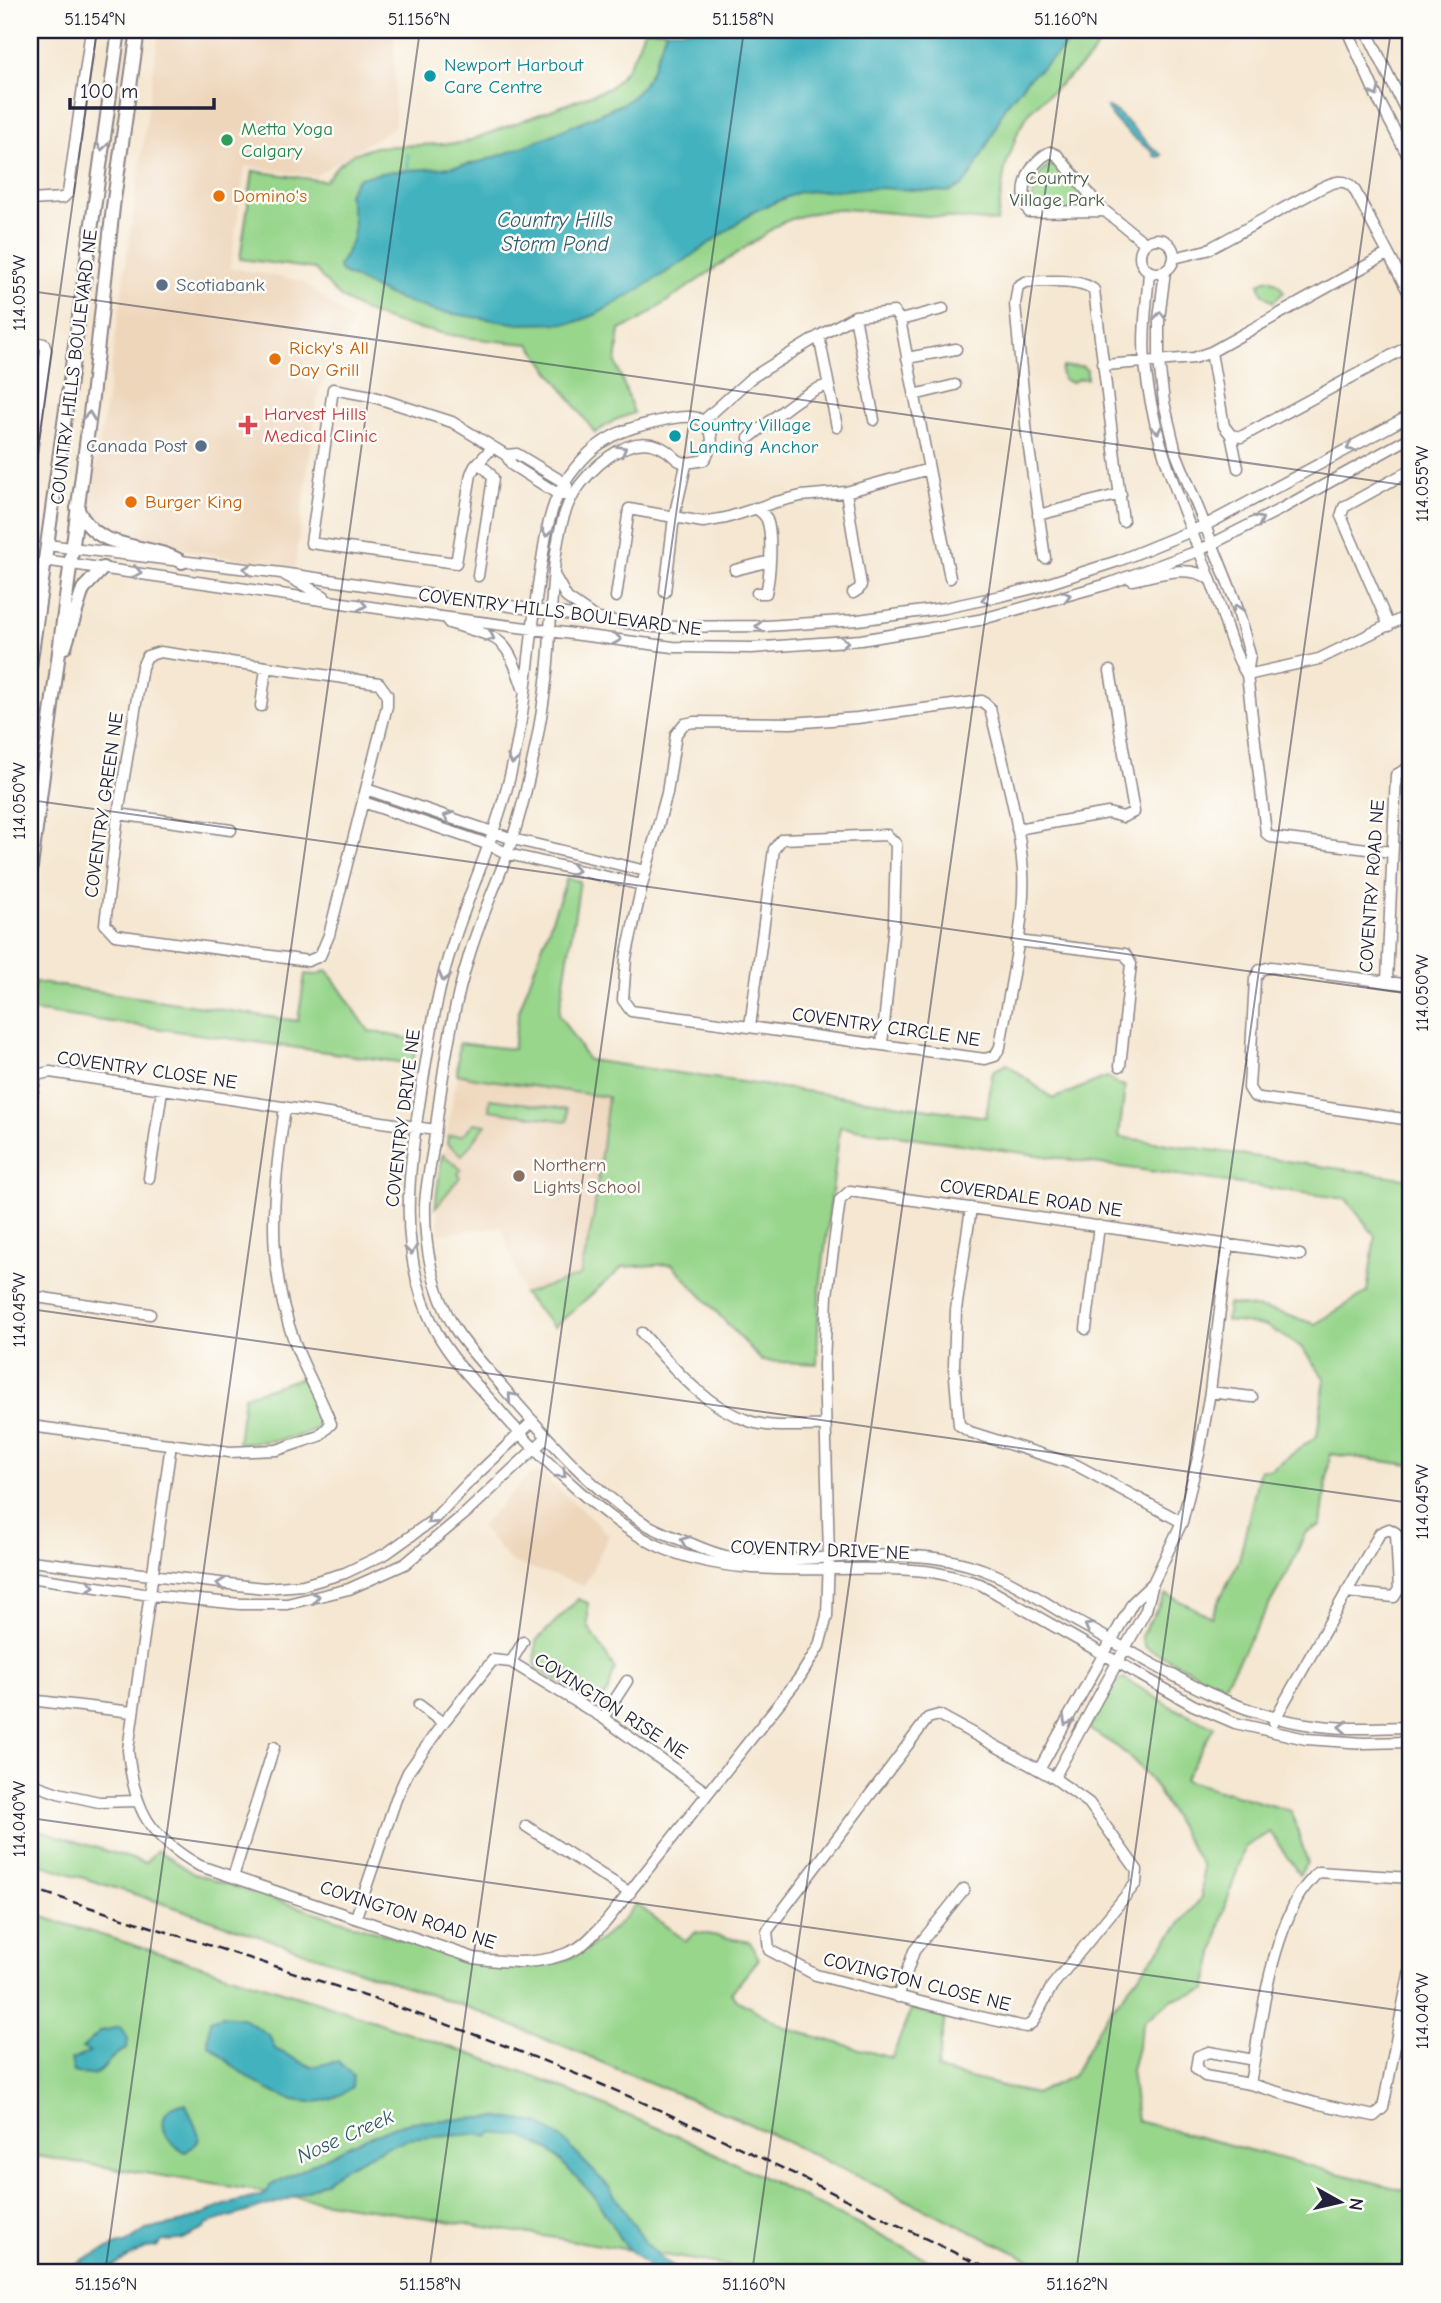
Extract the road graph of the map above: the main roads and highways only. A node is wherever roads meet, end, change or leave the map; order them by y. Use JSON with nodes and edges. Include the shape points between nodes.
{"nodes":[{"id":1,"x":119,"y":30,"type":"edge"},
{"id":2,"x":138,"y":30,"type":"edge"},
{"id":3,"x":77,"y":508,"type":"junction"},
{"id":4,"x":182,"y":562,"type":"road end"},
{"id":5,"x":103,"y":568,"type":"road end"},
{"id":6,"x":30,"y":667,"type":"edge"},
{"id":7,"x":53,"y":691,"type":"junction"},
{"id":8,"x":30,"y":875,"type":"edge"}],
"edges":[{"from":1,"to":6,"type":"main road","name":"COUNTRY HILLS BOULEVARD NE","one_way":true},
{"from":3,"to":2,"type":"main road","name":"COUNTRY HILLS BOULEVARD NE","one_way":true},
{"from":3,"to":4,"type":"main road","via":[[84,522],[102,536]]},
{"from":3,"to":7,"type":"main road","name":"COUNTRY HILLS BOULEVARD NE"},
{"from":5,"to":7,"type":"main road","via":[[88,582],[77,603]]},
{"from":7,"to":8,"type":"main road","name":"COUNTRY HILLS BOULEVARD NE"}]}
